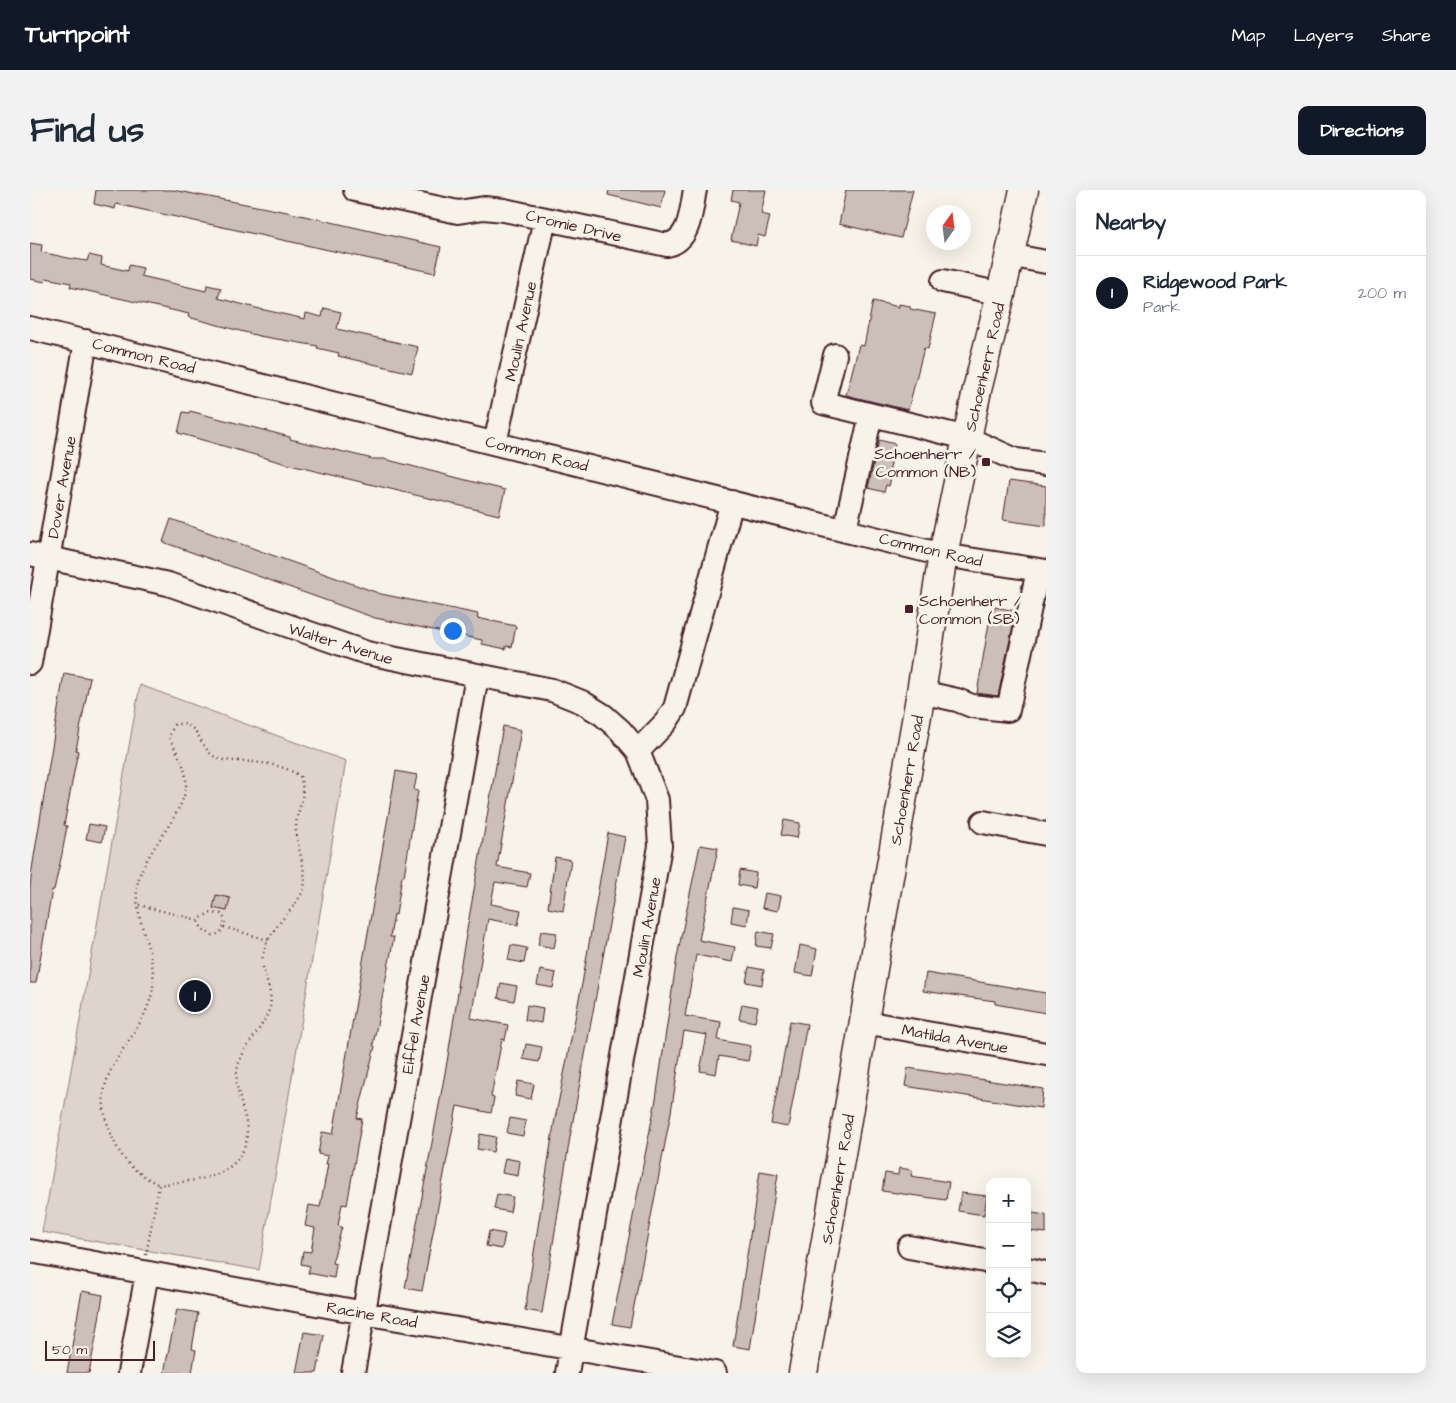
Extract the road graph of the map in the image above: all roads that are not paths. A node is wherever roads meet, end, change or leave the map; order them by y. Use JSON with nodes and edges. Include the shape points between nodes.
{"nodes":[{"id":1,"x":355,"y":190,"type":"edge"},
{"id":2,"x":695,"y":190,"type":"edge"},
{"id":3,"x":1024,"y":190,"type":"edge"},
{"id":4,"x":544,"y":219,"type":"junction"},
{"id":5,"x":1009,"y":255,"type":"junction"},
{"id":6,"x":1046,"y":262,"type":"edge"},
{"id":7,"x":943,"y":281,"type":"dead end"},
{"id":8,"x":1001,"y":294,"type":"junction"},
{"id":9,"x":30,"y":328,"type":"edge"},
{"id":10,"x":86,"y":341,"type":"junction"},
{"id":11,"x":835,"y":355,"type":"dead end"},
{"id":12,"x":871,"y":415,"type":"junction"},
{"id":13,"x":967,"y":438,"type":"junction"},
{"id":14,"x":495,"y":443,"type":"junction"},
{"id":15,"x":1046,"y":464,"type":"edge"},
{"id":16,"x":732,"y":502,"type":"junction"},
{"id":17,"x":844,"y":529,"type":"junction"},
{"id":18,"x":943,"y":555,"type":"junction"},
{"id":19,"x":39,"y":556,"type":"edge"},
{"id":20,"x":1042,"y":571,"type":"edge"},
{"id":21,"x":30,"y":663,"type":"edge"},
{"id":22,"x":477,"y":676,"type":"junction"},
{"id":23,"x":921,"y":692,"type":"junction"},
{"id":24,"x":638,"y":751,"type":"junction"},
{"id":25,"x":983,"y":822,"type":"dead end"},
{"id":26,"x":1046,"y":834,"type":"edge"},
{"id":27,"x":864,"y":1022,"type":"junction"},
{"id":28,"x":1046,"y":1054,"type":"edge"},
{"id":29,"x":909,"y":1247,"type":"dead end"},
{"id":30,"x":30,"y":1251,"type":"edge"},
{"id":31,"x":986,"y":1261,"type":"edge"},
{"id":32,"x":146,"y":1264,"type":"junction"},
{"id":33,"x":1031,"y":1270,"type":"edge"},
{"id":34,"x":1046,"y":1273,"type":"edge"},
{"id":35,"x":364,"y":1312,"type":"junction"},
{"id":36,"x":572,"y":1348,"type":"junction"},
{"id":37,"x":129,"y":1373,"type":"edge"},
{"id":38,"x":353,"y":1373,"type":"edge"},
{"id":39,"x":567,"y":1373,"type":"edge"},
{"id":40,"x":714,"y":1373,"type":"edge"},
{"id":41,"x":803,"y":1373,"type":"edge"}],
"edges":[{"from":1,"to":4,"type":"street","name":"Cromie Drive","via":[[453,211],[497,208]]},
{"from":2,"to":4,"type":"street","name":"Cromie Drive","via":[[686,230],[675,243],[663,245]]},
{"from":3,"to":5,"type":"main road","name":"Schoenherr Road"},
{"from":4,"to":14,"type":"street","name":"Moulin Avenue"},
{"from":5,"to":6,"type":"street"},
{"from":5,"to":8,"type":"main road","name":"Schoenherr Road"},
{"from":7,"to":8,"type":"street"},
{"from":8,"to":13,"type":"main road","name":"Schoenherr Road"},
{"from":9,"to":10,"type":"street","name":"Common Road"},
{"from":10,"to":14,"type":"street","name":"Common Road"},
{"from":10,"to":19,"type":"street","name":"Dover Avenue"},
{"from":11,"to":12,"type":"street","via":[[823,403]]},
{"from":12,"to":13,"type":"street"},
{"from":12,"to":17,"type":"street"},
{"from":13,"to":15,"type":"street","via":[[1016,460]]},
{"from":13,"to":18,"type":"main road","name":"Schoenherr Road"},
{"from":14,"to":16,"type":"street","name":"Common Road"},
{"from":16,"to":17,"type":"street","name":"Common Road"},
{"from":16,"to":24,"type":"street","via":[[675,708]]},
{"from":17,"to":18,"type":"street","name":"Common Road"},
{"from":18,"to":20,"type":"street","name":"Common Road"},
{"from":18,"to":23,"type":"main road","name":"Schoenherr Road"},
{"from":19,"to":21,"type":"street","name":"Dover Avenue"},
{"from":19,"to":22,"type":"street","name":"Walter Avenue","via":[[168,584],[367,653]]},
{"from":20,"to":23,"type":"street","via":[[1008,710],[972,706]]},
{"from":22,"to":24,"type":"street","name":"Walter Avenue","via":[[552,690],[582,702],[603,715]]},
{"from":22,"to":35,"type":"street","name":"Eiffel Avenue"},
{"from":23,"to":27,"type":"main road","name":"Schoenherr Road"},
{"from":24,"to":36,"type":"street","name":"Moulin Avenue","via":[[657,800],[660,846]]},
{"from":25,"to":26,"type":"street"},
{"from":27,"to":28,"type":"street","name":"Matilda Avenue"},
{"from":27,"to":41,"type":"main road","name":"Schoenherr Road"},
{"from":29,"to":31,"type":"street"},
{"from":30,"to":32,"type":"street","name":"Racine Road"},
{"from":32,"to":35,"type":"street","name":"Racine Road"},
{"from":32,"to":37,"type":"street"},
{"from":33,"to":34,"type":"street"},
{"from":35,"to":36,"type":"street","name":"Racine Road"},
{"from":35,"to":38,"type":"street","name":"Eiffel Avenue"},
{"from":36,"to":39,"type":"street","name":"Moulin Avenue"},
{"from":36,"to":40,"type":"street","name":"Racine Road"}]}
